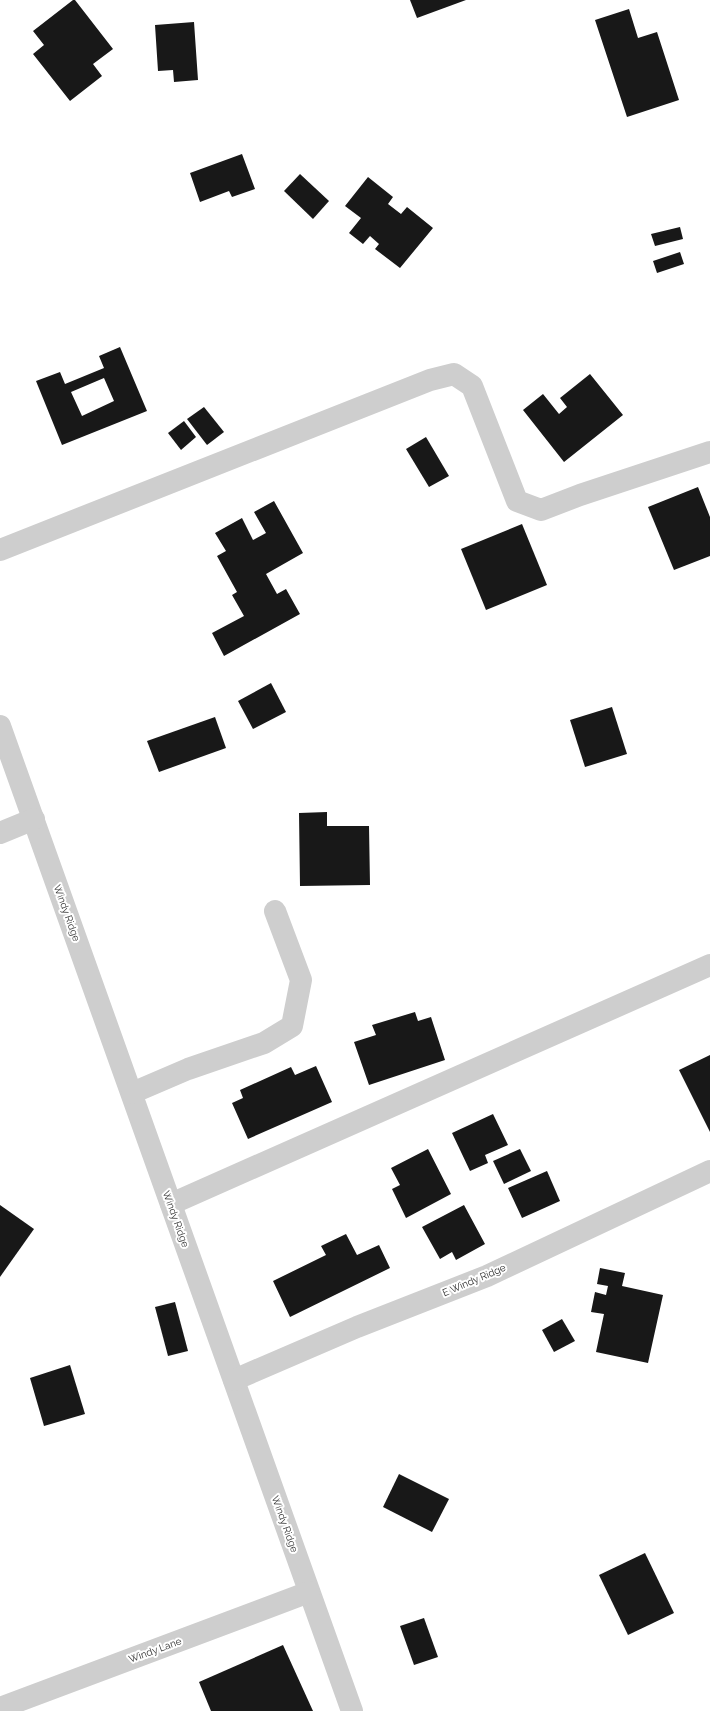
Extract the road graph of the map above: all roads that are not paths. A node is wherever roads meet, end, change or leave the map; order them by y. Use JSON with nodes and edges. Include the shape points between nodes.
{"nodes":[{"id":1,"x":710,"y":452,"type":"edge"},
{"id":2,"x":0,"y":550,"type":"edge"},
{"id":3,"x":0,"y":726,"type":"edge"},
{"id":4,"x":34,"y":820,"type":"junction"},
{"id":5,"x":0,"y":833,"type":"edge"},
{"id":6,"x":275,"y":911,"type":"dead end"},
{"id":7,"x":710,"y":965,"type":"edge"},
{"id":8,"x":132,"y":1093,"type":"junction"},
{"id":9,"x":710,"y":1171,"type":"edge"},
{"id":10,"x":171,"y":1204,"type":"junction"},
{"id":11,"x":234,"y":1380,"type":"junction"},
{"id":12,"x":310,"y":1592,"type":"junction"},
{"id":13,"x":0,"y":1708,"type":"edge"},
{"id":14,"x":352,"y":1711,"type":"edge"}],
"edges":[{"from":1,"to":2,"type":"street","via":[[542,510],[517,501],[472,386],[454,374],[430,380]]},
{"from":3,"to":4,"type":"street","name":"Windy Ridge"},
{"from":4,"to":5,"type":"street"},
{"from":4,"to":8,"type":"street","name":"Windy Ridge"},
{"from":6,"to":8,"type":"street","via":[[301,980],[292,1026],[264,1043],[188,1069]]},
{"from":7,"to":10,"type":"street"},
{"from":8,"to":10,"type":"street","name":"Windy Ridge"},
{"from":9,"to":11,"type":"street","name":"E Windy Ridge","via":[[487,1276],[357,1327]]},
{"from":10,"to":11,"type":"street","name":"Windy Ridge"},
{"from":11,"to":12,"type":"street","name":"Windy Ridge"},
{"from":12,"to":13,"type":"street","name":"Windy Lane"},
{"from":12,"to":14,"type":"street","name":"Windy Ridge"}]}
